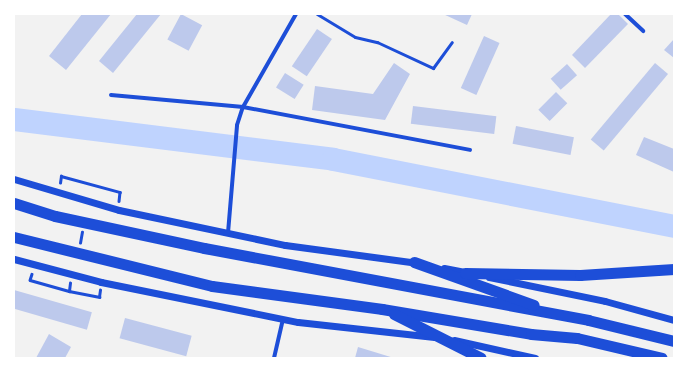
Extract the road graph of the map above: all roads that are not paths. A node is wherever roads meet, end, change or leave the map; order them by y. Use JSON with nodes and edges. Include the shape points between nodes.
{"nodes":[{"id":1,"x":296,"y":14,"type":"edge"},
{"id":2,"x":317,"y":14,"type":"edge"},
{"id":3,"x":625,"y":14,"type":"edge"},
{"id":4,"x":643,"y":31,"type":"dead end"},
{"id":5,"x":452,"y":42,"type":"dead end"},
{"id":6,"x":111,"y":95,"type":"dead end"},
{"id":7,"x":243,"y":106,"type":"junction"},
{"id":8,"x":470,"y":150,"type":"dead end"},
{"id":9,"x":14,"y":179,"type":"edge"},
{"id":10,"x":14,"y":202,"type":"edge"},
{"id":11,"x":228,"y":233,"type":"junction"},
{"id":12,"x":14,"y":237,"type":"edge"},
{"id":13,"x":14,"y":259,"type":"edge"},
{"id":14,"x":414,"y":262,"type":"junction"},
{"id":15,"x":674,"y":269,"type":"edge"},
{"id":16,"x":465,"y":273,"type":"junction"},
{"id":17,"x":382,"y":309,"type":"junction"},
{"id":18,"x":569,"y":317,"type":"junction"},
{"id":19,"x":283,"y":318,"type":"junction"},
{"id":20,"x":674,"y":320,"type":"edge"},
{"id":21,"x":441,"y":338,"type":"junction"},
{"id":22,"x":674,"y":341,"type":"edge"},
{"id":23,"x":274,"y":358,"type":"edge"},
{"id":24,"x":482,"y":358,"type":"edge"},
{"id":25,"x":535,"y":358,"type":"edge"},
{"id":26,"x":662,"y":358,"type":"edge"}],
"edges":[{"from":1,"to":7,"type":"street"},
{"from":2,"to":5,"type":"lane","via":[[355,37],[377,42],[433,68]]},
{"from":3,"to":4,"type":"street"},
{"from":6,"to":7,"type":"street"},
{"from":7,"to":8,"type":"street"},
{"from":7,"to":11,"type":"street","via":[[237,126],[229,192]]},
{"from":9,"to":11,"type":"street","via":[[119,210]]},
{"from":10,"to":18,"type":"highway","via":[[55,216],[204,248]]},
{"from":11,"to":14,"type":"street","via":[[285,245]]},
{"from":12,"to":17,"type":"highway","via":[[212,286]]},
{"from":13,"to":19,"type":"street","via":[[101,282]]},
{"from":14,"to":16,"type":"street"},
{"from":14,"to":18,"type":"highway"},
{"from":15,"to":16,"type":"highway","via":[[580,275]]},
{"from":16,"to":20,"type":"street","via":[[605,301]]},
{"from":17,"to":21,"type":"highway"},
{"from":17,"to":26,"type":"highway","via":[[531,334],[577,338]]},
{"from":18,"to":22,"type":"highway"},
{"from":19,"to":21,"type":"street"},
{"from":19,"to":23,"type":"street"},
{"from":21,"to":24,"type":"highway"},
{"from":21,"to":25,"type":"street"}]}
